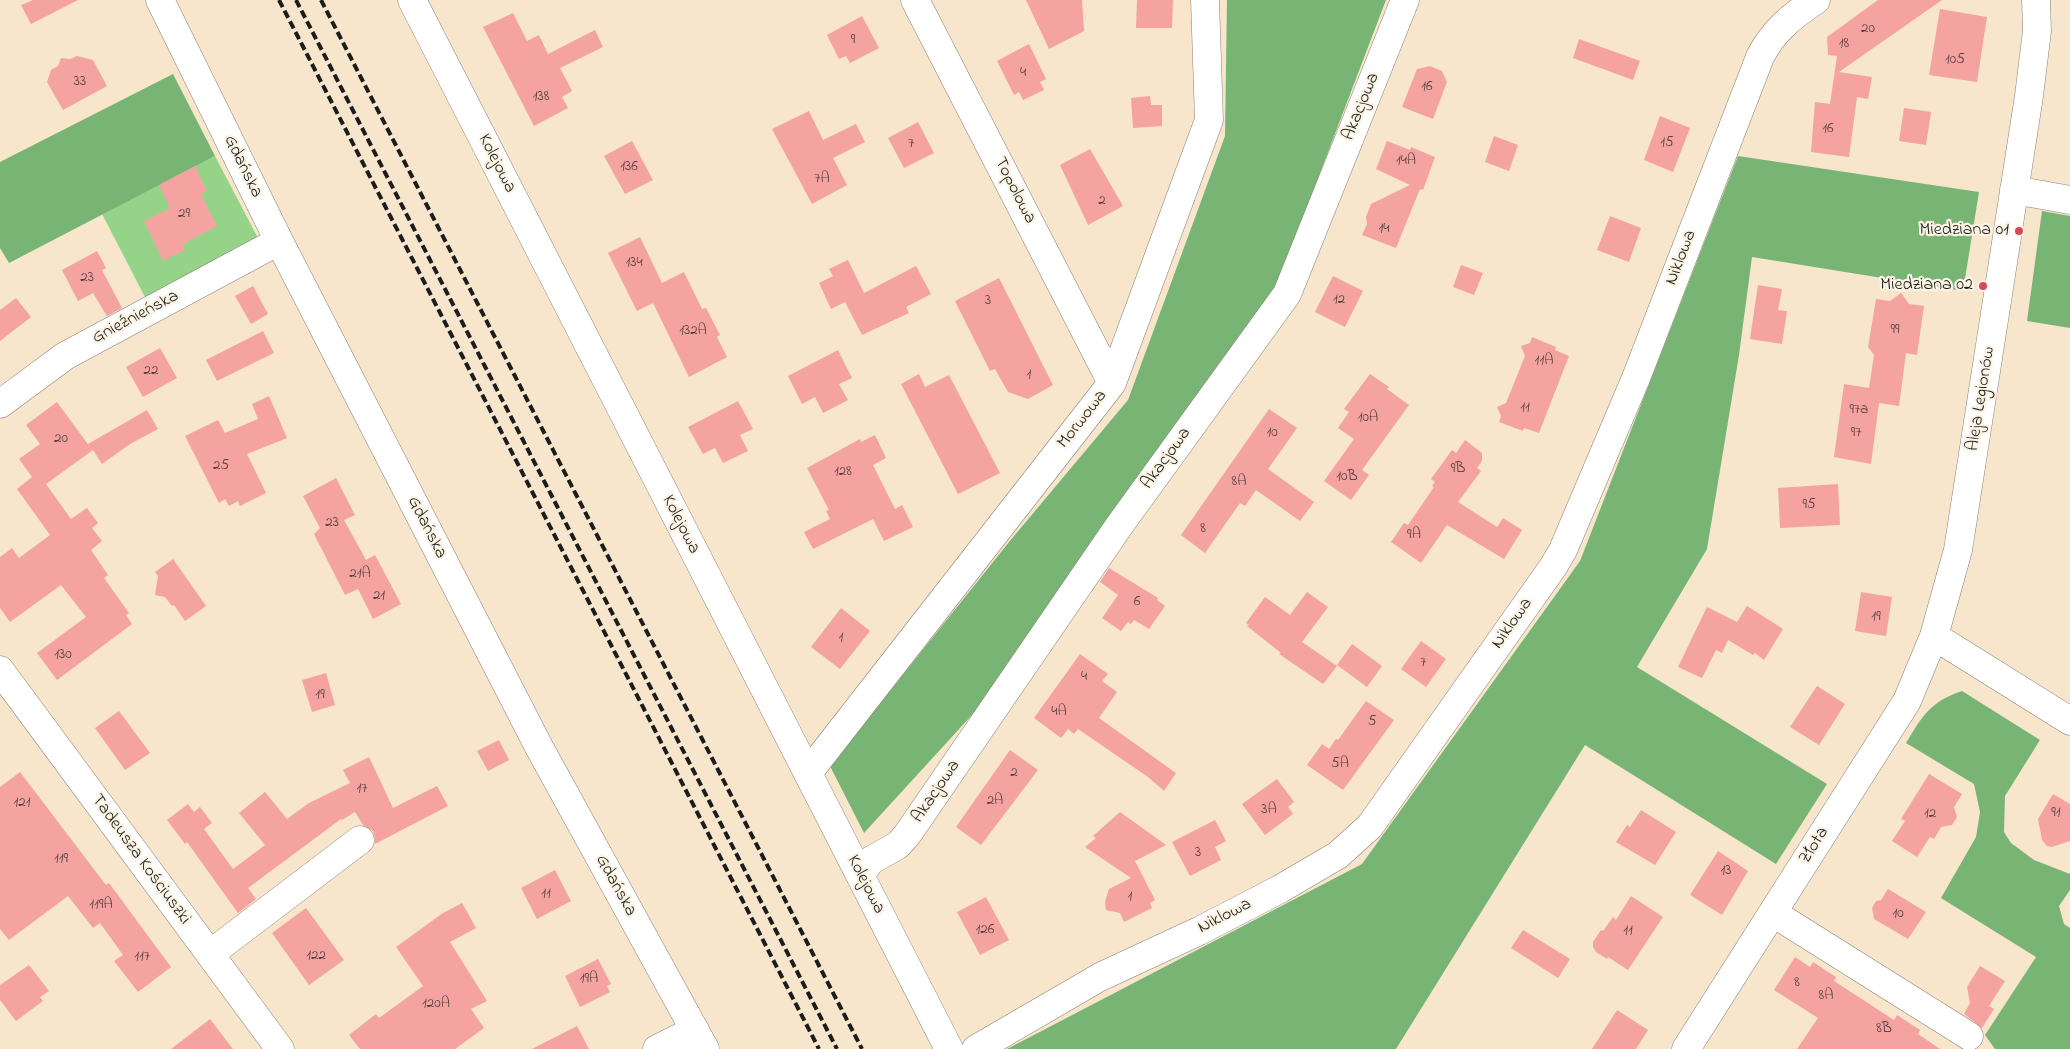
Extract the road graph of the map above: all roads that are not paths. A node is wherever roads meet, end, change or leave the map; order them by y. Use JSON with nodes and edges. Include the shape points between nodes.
{"nodes":[{"id":1,"x":160,"y":0,"type":"edge"},
{"id":2,"x":413,"y":0,"type":"edge"},
{"id":3,"x":915,"y":0,"type":"edge"},
{"id":4,"x":1205,"y":0,"type":"edge"},
{"id":5,"x":1404,"y":0,"type":"edge"},
{"id":6,"x":1816,"y":0,"type":"edge"},
{"id":7,"x":2038,"y":1,"type":"edge"},
{"id":8,"x":2014,"y":190,"type":"junction"},
{"id":9,"x":2070,"y":200,"type":"edge"},
{"id":10,"x":279,"y":241,"type":"junction"},
{"id":11,"x":1112,"y":383,"type":"junction"},
{"id":12,"x":0,"y":404,"type":"edge"},
{"id":13,"x":1934,"y":636,"type":"junction"},
{"id":14,"x":0,"y":670,"type":"edge"},
{"id":15,"x":2070,"y":720,"type":"edge"},
{"id":16,"x":808,"y":773,"type":"junction"},
{"id":17,"x":360,"y":840,"type":"dead end"},
{"id":18,"x":860,"y":876,"type":"junction"},
{"id":19,"x":1773,"y":913,"type":"junction"},
{"id":20,"x":210,"y":954,"type":"junction"},
{"id":21,"x":1969,"y":1036,"type":"dead end"},
{"id":22,"x":700,"y":1039,"type":"edge"},
{"id":23,"x":280,"y":1049,"type":"edge"},
{"id":24,"x":657,"y":1049,"type":"edge"},
{"id":25,"x":949,"y":1049,"type":"edge"},
{"id":26,"x":976,"y":1049,"type":"edge"},
{"id":27,"x":1686,"y":1049,"type":"edge"}],
"edges":[{"from":1,"to":10,"type":"street","name":"Gdańska"},
{"from":2,"to":16,"type":"street","name":"Kolejowa"},
{"from":3,"to":11,"type":"street","name":"Topolowa"},
{"from":4,"to":11,"type":"street","name":"Morwowa","via":[[1209,120]]},
{"from":5,"to":18,"type":"street","name":"Akacjowa","via":[[1287,294],[1119,526],[907,835],[898,845],[870,861]]},
{"from":6,"to":26,"type":"street","name":"Niklowa","via":[[1787,20],[1760,57],[1636,378],[1563,550],[1370,826],[1338,855],[1280,888],[1100,978]]},
{"from":7,"to":8,"type":"street","name":"Aleja Legionów","via":[[2037,31]]},
{"from":8,"to":9,"type":"street"},
{"from":8,"to":13,"type":"street","name":"Aleja Legionów","via":[[1958,550]]},
{"from":10,"to":12,"type":"street","name":"Gnieźnieńska","via":[[65,356]]},
{"from":10,"to":22,"type":"street","name":"Gdańska","via":[[539,747]]},
{"from":11,"to":16,"type":"street","name":"Morwowa"},
{"from":13,"to":15,"type":"street"},
{"from":13,"to":19,"type":"street","name":"Złota","via":[[1907,701]]},
{"from":14,"to":20,"type":"street","name":"Tadeusza Kościuszki"},
{"from":16,"to":18,"type":"street","name":"Kolejowa"},
{"from":17,"to":20,"type":"street"},
{"from":18,"to":25,"type":"street","name":"Kolejowa"},
{"from":19,"to":21,"type":"street"},
{"from":19,"to":27,"type":"street","name":"Złota"},
{"from":20,"to":23,"type":"street","name":"Tadeusza Kościuszki"},
{"from":22,"to":24,"type":"street"}]}
